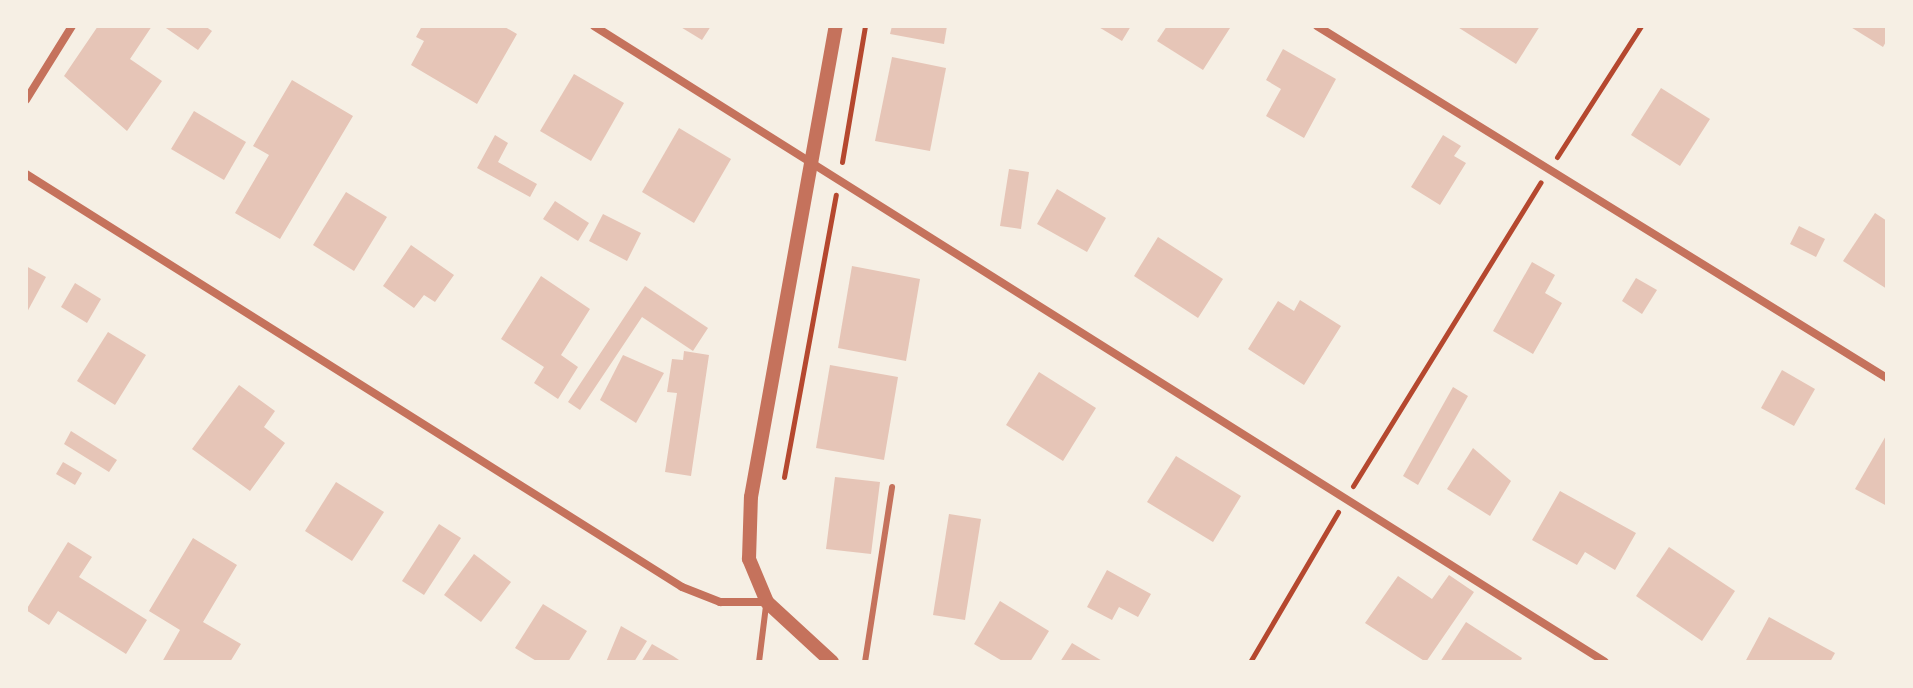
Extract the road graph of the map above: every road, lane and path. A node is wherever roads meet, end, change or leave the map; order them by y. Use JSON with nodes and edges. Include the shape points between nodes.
{"nodes":[{"id":1,"x":72,"y":26,"type":"edge"},
{"id":2,"x":594,"y":26,"type":"edge"},
{"id":3,"x":836,"y":26,"type":"edge"},
{"id":4,"x":865,"y":26,"type":"edge"},
{"id":5,"x":1317,"y":26,"type":"edge"},
{"id":6,"x":1641,"y":26,"type":"edge"},
{"id":7,"x":26,"y":100,"type":"edge"},
{"id":8,"x":812,"y":161,"type":"junction"},
{"id":9,"x":1547,"y":172,"type":"junction"},
{"id":10,"x":26,"y":174,"type":"edge"},
{"id":11,"x":839,"y":178,"type":"junction"},
{"id":12,"x":1887,"y":378,"type":"edge"},
{"id":13,"x":784,"y":477,"type":"dead end"},
{"id":14,"x":892,"y":487,"type":"dead end"},
{"id":15,"x":1344,"y":501,"type":"junction"},
{"id":16,"x":767,"y":602,"type":"junction"},
{"id":17,"x":1251,"y":660,"type":"edge"},
{"id":18,"x":759,"y":662,"type":"edge"},
{"id":19,"x":832,"y":662,"type":"edge"},
{"id":20,"x":865,"y":662,"type":"edge"},
{"id":21,"x":1605,"y":662,"type":"edge"}],
"edges":[{"from":1,"to":7,"type":"street"},
{"from":2,"to":8,"type":"street"},
{"from":3,"to":8,"type":"street"},
{"from":4,"to":11,"type":"path"},
{"from":5,"to":9,"type":"street"},
{"from":6,"to":9,"type":"path"},
{"from":8,"to":11,"type":"street"},
{"from":8,"to":16,"type":"street","via":[[751,497],[749,559]]},
{"from":9,"to":12,"type":"street"},
{"from":9,"to":15,"type":"path"},
{"from":10,"to":16,"type":"street","via":[[682,587],[720,602]]},
{"from":11,"to":13,"type":"path"},
{"from":11,"to":15,"type":"street"},
{"from":14,"to":20,"type":"lane"},
{"from":15,"to":17,"type":"path"},
{"from":15,"to":21,"type":"street"},
{"from":16,"to":18,"type":"lane"},
{"from":16,"to":19,"type":"street"}]}
